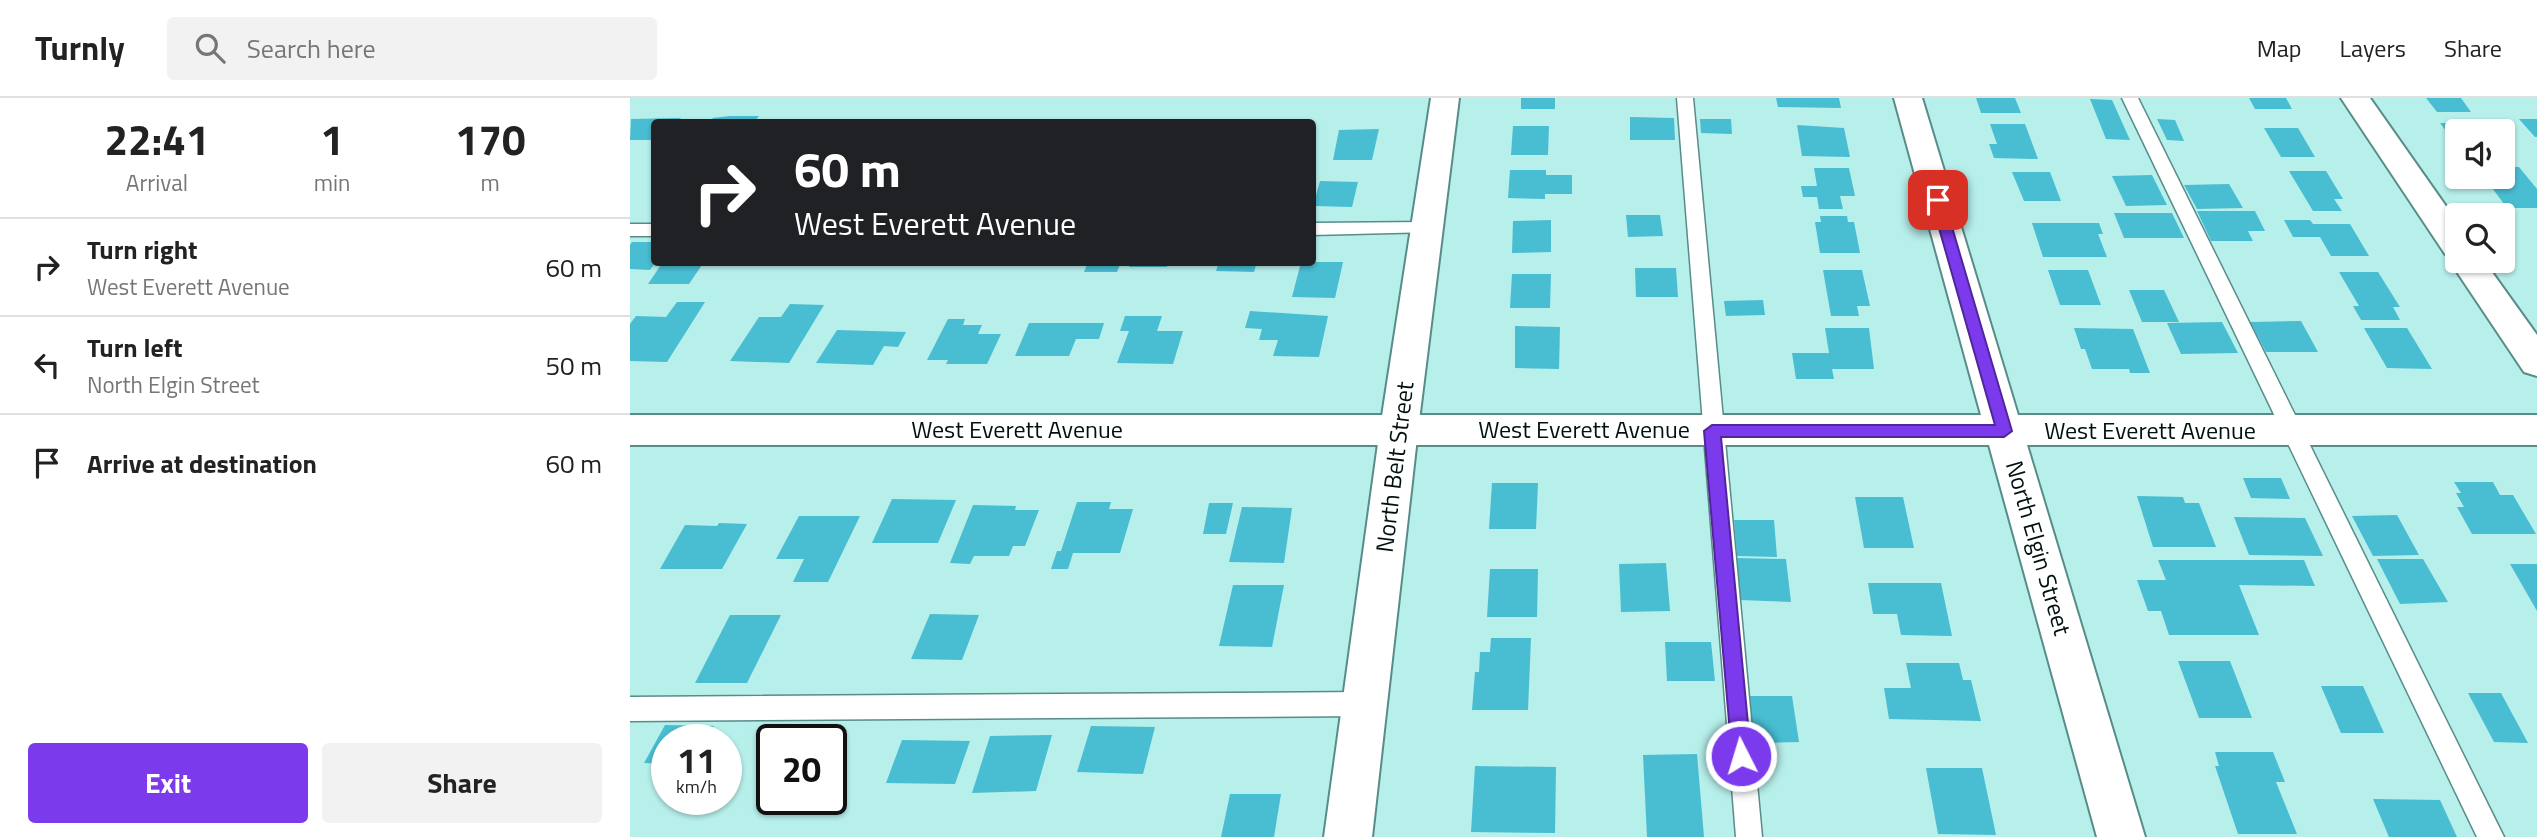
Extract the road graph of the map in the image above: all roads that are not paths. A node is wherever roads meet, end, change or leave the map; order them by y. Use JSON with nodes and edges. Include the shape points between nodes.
{"nodes":[{"id":1,"x":1445,"y":98,"type":"edge"},
{"id":2,"x":1685,"y":98,"type":"edge"},
{"id":3,"x":1908,"y":98,"type":"edge"},
{"id":4,"x":2130,"y":98,"type":"edge"},
{"id":5,"x":2355,"y":98,"type":"edge"},
{"id":6,"x":1427,"y":228,"type":"junction"},
{"id":7,"x":1316,"y":229,"type":"edge"},
{"id":8,"x":2445,"y":229,"type":"edge"},
{"id":9,"x":630,"y":230,"type":"edge"},
{"id":10,"x":651,"y":230,"type":"edge"},
{"id":11,"x":2475,"y":273,"type":"edge"},
{"id":12,"x":2537,"y":362,"type":"edge"},
{"id":13,"x":1399,"y":429,"type":"junction"},
{"id":14,"x":630,"y":430,"type":"edge"},
{"id":15,"x":2294,"y":430,"type":"junction"},
{"id":16,"x":2537,"y":430,"type":"edge"},
{"id":17,"x":1712,"y":431,"type":"junction"},
{"id":18,"x":2004,"y":431,"type":"junction"},
{"id":19,"x":1364,"y":704,"type":"junction"},
{"id":20,"x":630,"y":709,"type":"edge"},
{"id":21,"x":1348,"y":837,"type":"edge"},
{"id":22,"x":1749,"y":837,"type":"edge"},
{"id":23,"x":2121,"y":837,"type":"edge"},
{"id":24,"x":2491,"y":837,"type":"edge"}],
"edges":[{"from":1,"to":6,"type":"street","name":"North Belt Street"},
{"from":2,"to":17,"type":"lane"},
{"from":3,"to":18,"type":"street","name":"North Elgin Street"},
{"from":4,"to":15,"type":"lane"},
{"from":5,"to":8,"type":"street"},
{"from":6,"to":7,"type":"lane"},
{"from":6,"to":13,"type":"street","name":"North Belt Street"},
{"from":9,"to":10,"type":"lane"},
{"from":11,"to":12,"type":"street"},
{"from":13,"to":14,"type":"street","name":"West Everett Avenue"},
{"from":13,"to":17,"type":"street","name":"West Everett Avenue"},
{"from":13,"to":19,"type":"street","name":"North Belt Street"},
{"from":15,"to":16,"type":"street","name":"West Everett Avenue"},
{"from":15,"to":18,"type":"street","name":"West Everett Avenue"},
{"from":15,"to":24,"type":"lane"},
{"from":17,"to":18,"type":"street","name":"West Everett Avenue"},
{"from":17,"to":22,"type":"lane"},
{"from":18,"to":23,"type":"street","name":"North Elgin Street"},
{"from":19,"to":20,"type":"lane"},
{"from":19,"to":21,"type":"street","name":"North Belt Street"}]}
